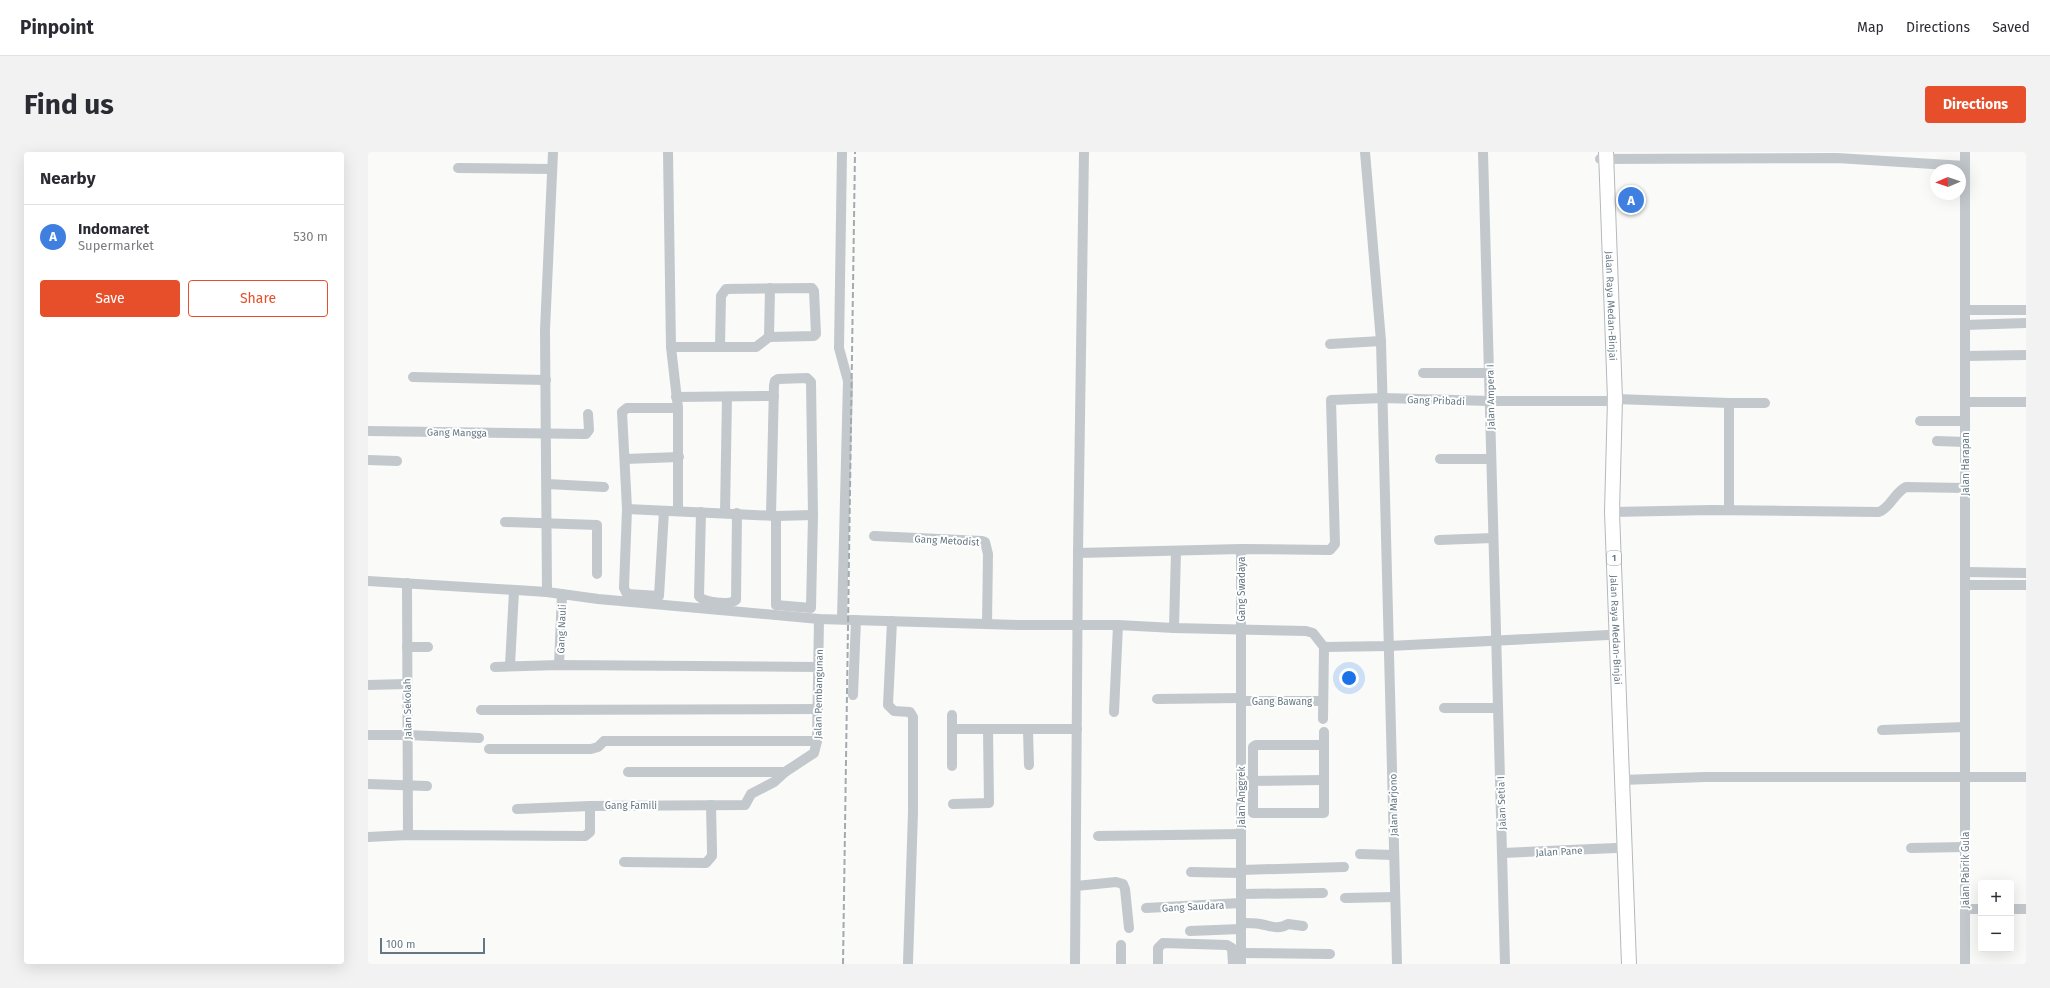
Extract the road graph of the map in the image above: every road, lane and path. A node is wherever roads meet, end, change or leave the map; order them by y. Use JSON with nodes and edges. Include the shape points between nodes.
{"nodes":[{"id":1,"x":553,"y":152,"type":"edge"},
{"id":2,"x":668,"y":152,"type":"edge"},
{"id":3,"x":842,"y":152,"type":"edge"},
{"id":4,"x":1084,"y":152,"type":"edge"},
{"id":5,"x":1365,"y":152,"type":"edge"},
{"id":6,"x":1483,"y":152,"type":"edge"},
{"id":7,"x":1965,"y":152,"type":"edge"},
{"id":8,"x":1603,"y":155,"type":"edge"},
{"id":9,"x":1965,"y":164,"type":"edge"},
{"id":10,"x":1930,"y":165,"type":"edge"},
{"id":11,"x":458,"y":168,"type":"dead end"},
{"id":12,"x":552,"y":169,"type":"junction"},
{"id":13,"x":1963,"y":200,"type":"edge"},
{"id":14,"x":770,"y":288,"type":"junction"},
{"id":15,"x":1965,"y":310,"type":"junction"},
{"id":16,"x":2026,"y":310,"type":"edge"},
{"id":17,"x":2026,"y":323,"type":"edge"},
{"id":18,"x":1965,"y":325,"type":"junction"},
{"id":19,"x":769,"y":337,"type":"junction"},
{"id":20,"x":1381,"y":341,"type":"junction"},
{"id":21,"x":1330,"y":344,"type":"dead end"},
{"id":22,"x":671,"y":347,"type":"junction"},
{"id":23,"x":720,"y":347,"type":"junction"},
{"id":24,"x":2026,"y":355,"type":"edge"},
{"id":25,"x":1965,"y":356,"type":"junction"},
{"id":26,"x":1423,"y":373,"type":"dead end"},
{"id":27,"x":1489,"y":373,"type":"junction"},
{"id":28,"x":413,"y":377,"type":"dead end"},
{"id":29,"x":546,"y":380,"type":"junction"},
{"id":30,"x":774,"y":396,"type":"junction"},
{"id":31,"x":676,"y":397,"type":"junction"},
{"id":32,"x":726,"y":397,"type":"junction"},
{"id":33,"x":1383,"y":398,"type":"junction"},
{"id":34,"x":1611,"y":400,"type":"junction"},
{"id":35,"x":1490,"y":401,"type":"junction"},
{"id":36,"x":1965,"y":402,"type":"junction"},
{"id":37,"x":2026,"y":402,"type":"edge"},
{"id":38,"x":1765,"y":403,"type":"dead end"},
{"id":39,"x":1729,"y":404,"type":"junction"},
{"id":40,"x":678,"y":408,"type":"junction"},
{"id":41,"x":588,"y":414,"type":"dead end"},
{"id":42,"x":1920,"y":421,"type":"dead end"},
{"id":43,"x":1965,"y":421,"type":"junction"},
{"id":44,"x":368,"y":431,"type":"edge"},
{"id":45,"x":547,"y":434,"type":"junction"},
{"id":46,"x":1937,"y":441,"type":"dead end"},
{"id":47,"x":1965,"y":442,"type":"junction"},
{"id":48,"x":679,"y":457,"type":"junction"},
{"id":49,"x":1440,"y":458,"type":"dead end"},
{"id":50,"x":625,"y":459,"type":"junction"},
{"id":51,"x":1491,"y":459,"type":"junction"},
{"id":52,"x":368,"y":460,"type":"edge"},
{"id":53,"x":397,"y":461,"type":"dead end"},
{"id":54,"x":547,"y":484,"type":"junction"},
{"id":55,"x":604,"y":487,"type":"dead end"},
{"id":56,"x":1965,"y":488,"type":"junction"},
{"id":57,"x":627,"y":509,"type":"junction"},
{"id":58,"x":1729,"y":510,"type":"junction"},
{"id":59,"x":664,"y":511,"type":"junction"},
{"id":60,"x":678,"y":511,"type":"junction"},
{"id":61,"x":701,"y":512,"type":"junction"},
{"id":62,"x":1612,"y":512,"type":"junction"},
{"id":63,"x":725,"y":513,"type":"junction"},
{"id":64,"x":737,"y":513,"type":"junction"},
{"id":65,"x":813,"y":515,"type":"junction"},
{"id":66,"x":773,"y":516,"type":"junction"},
{"id":67,"x":504,"y":522,"type":"dead end"},
{"id":68,"x":547,"y":523,"type":"junction"},
{"id":69,"x":874,"y":536,"type":"dead end"},
{"id":70,"x":1493,"y":538,"type":"junction"},
{"id":71,"x":1440,"y":540,"type":"dead end"},
{"id":72,"x":1241,"y":549,"type":"junction"},
{"id":73,"x":1176,"y":551,"type":"junction"},
{"id":74,"x":1078,"y":553,"type":"junction"},
{"id":75,"x":1965,"y":572,"type":"junction"},
{"id":76,"x":2026,"y":573,"type":"edge"},
{"id":77,"x":597,"y":574,"type":"dead end"},
{"id":78,"x":368,"y":581,"type":"edge"},
{"id":79,"x":407,"y":583,"type":"junction"},
{"id":80,"x":1965,"y":585,"type":"junction"},
{"id":81,"x":2026,"y":585,"type":"edge"},
{"id":82,"x":514,"y":591,"type":"junction"},
{"id":83,"x":547,"y":592,"type":"junction"},
{"id":84,"x":562,"y":594,"type":"junction"},
{"id":85,"x":819,"y":619,"type":"junction"},
{"id":86,"x":842,"y":619,"type":"junction"},
{"id":87,"x":856,"y":620,"type":"junction"},
{"id":88,"x":892,"y":621,"type":"junction"},
{"id":89,"x":988,"y":624,"type":"junction"},
{"id":90,"x":1078,"y":625,"type":"junction"},
{"id":91,"x":1118,"y":625,"type":"junction"},
{"id":92,"x":1174,"y":628,"type":"junction"},
{"id":93,"x":1242,"y":629,"type":"junction"},
{"id":94,"x":1608,"y":635,"type":"junction"},
{"id":95,"x":1496,"y":641,"type":"junction"},
{"id":96,"x":1389,"y":646,"type":"junction"},
{"id":97,"x":407,"y":647,"type":"junction"},
{"id":98,"x":428,"y":647,"type":"dead end"},
{"id":99,"x":1324,"y":647,"type":"junction"},
{"id":100,"x":510,"y":665,"type":"junction"},
{"id":101,"x":559,"y":665,"type":"junction"},
{"id":102,"x":496,"y":667,"type":"dead end"},
{"id":103,"x":819,"y":667,"type":"junction"},
{"id":104,"x":406,"y":684,"type":"junction"},
{"id":105,"x":368,"y":685,"type":"edge"},
{"id":106,"x":853,"y":695,"type":"dead end"},
{"id":107,"x":1157,"y":699,"type":"dead end"},
{"id":108,"x":1241,"y":700,"type":"junction"},
{"id":109,"x":1323,"y":701,"type":"junction"},
{"id":110,"x":1444,"y":708,"type":"dead end"},
{"id":111,"x":1498,"y":708,"type":"junction"},
{"id":112,"x":818,"y":709,"type":"junction"},
{"id":113,"x":481,"y":710,"type":"dead end"},
{"id":114,"x":1114,"y":712,"type":"dead end"},
{"id":115,"x":952,"y":715,"type":"dead end"},
{"id":116,"x":1323,"y":719,"type":"dead end"},
{"id":117,"x":1965,"y":727,"type":"junction"},
{"id":118,"x":952,"y":729,"type":"junction"},
{"id":119,"x":988,"y":729,"type":"junction"},
{"id":120,"x":1077,"y":729,"type":"junction"},
{"id":121,"x":1028,"y":730,"type":"junction"},
{"id":122,"x":1882,"y":730,"type":"dead end"},
{"id":123,"x":1324,"y":732,"type":"dead end"},
{"id":124,"x":1616,"y":733,"type":"junction"},
{"id":125,"x":368,"y":735,"type":"edge"},
{"id":126,"x":407,"y":735,"type":"junction"},
{"id":127,"x":479,"y":738,"type":"dead end"},
{"id":128,"x":817,"y":740,"type":"junction"},
{"id":129,"x":1324,"y":745,"type":"junction"},
{"id":130,"x":488,"y":749,"type":"dead end"},
{"id":131,"x":1029,"y":765,"type":"dead end"},
{"id":132,"x":952,"y":766,"type":"dead end"},
{"id":133,"x":628,"y":772,"type":"dead end"},
{"id":134,"x":785,"y":772,"type":"junction"},
{"id":135,"x":1965,"y":776,"type":"junction"},
{"id":136,"x":2026,"y":777,"type":"edge"},
{"id":137,"x":1324,"y":780,"type":"junction"},
{"id":138,"x":1622,"y":780,"type":"junction"},
{"id":139,"x":1246,"y":781,"type":"junction"},
{"id":140,"x":368,"y":784,"type":"edge"},
{"id":141,"x":407,"y":785,"type":"junction"},
{"id":142,"x":427,"y":786,"type":"dead end"},
{"id":143,"x":953,"y":804,"type":"dead end"},
{"id":144,"x":711,"y":805,"type":"junction"},
{"id":145,"x":745,"y":805,"type":"joint"},
{"id":146,"x":590,"y":806,"type":"junction"},
{"id":147,"x":518,"y":809,"type":"dead end"},
{"id":148,"x":1241,"y":834,"type":"junction"},
{"id":149,"x":408,"y":835,"type":"junction"},
{"id":150,"x":1098,"y":836,"type":"dead end"},
{"id":151,"x":368,"y":837,"type":"edge"},
{"id":152,"x":1965,"y":847,"type":"junction"},
{"id":153,"x":1616,"y":848,"type":"junction"},
{"id":154,"x":1911,"y":848,"type":"dead end"},
{"id":155,"x":1502,"y":853,"type":"junction"},
{"id":156,"x":1360,"y":854,"type":"dead end"},
{"id":157,"x":1394,"y":855,"type":"junction"},
{"id":158,"x":624,"y":862,"type":"dead end"},
{"id":159,"x":1344,"y":867,"type":"dead end"},
{"id":160,"x":1241,"y":871,"type":"junction"},
{"id":161,"x":1191,"y":872,"type":"dead end"},
{"id":162,"x":1076,"y":886,"type":"junction"},
{"id":163,"x":1323,"y":894,"type":"dead end"},
{"id":164,"x":1395,"y":897,"type":"junction"},
{"id":165,"x":1345,"y":898,"type":"dead end"},
{"id":166,"x":1241,"y":899,"type":"junction"},
{"id":167,"x":1146,"y":908,"type":"dead end"},
{"id":168,"x":1965,"y":909,"type":"junction"},
{"id":169,"x":1978,"y":909,"type":"edge"},
{"id":170,"x":2014,"y":909,"type":"edge"},
{"id":171,"x":2026,"y":909,"type":"edge"},
{"id":172,"x":1241,"y":926,"type":"junction"},
{"id":173,"x":1303,"y":926,"type":"dead end"},
{"id":174,"x":1129,"y":928,"type":"dead end"},
{"id":175,"x":1190,"y":931,"type":"dead end"},
{"id":176,"x":1121,"y":946,"type":"dead end"},
{"id":177,"x":1241,"y":953,"type":"junction"},
{"id":178,"x":1330,"y":954,"type":"dead end"},
{"id":179,"x":1302,"y":959,"type":"edge"},
{"id":180,"x":908,"y":963,"type":"dead end"},
{"id":181,"x":1075,"y":964,"type":"edge"},
{"id":182,"x":1121,"y":964,"type":"edge"},
{"id":183,"x":1158,"y":964,"type":"edge"},
{"id":184,"x":1233,"y":964,"type":"edge"},
{"id":185,"x":1241,"y":964,"type":"edge"},
{"id":186,"x":1397,"y":964,"type":"edge"},
{"id":187,"x":1505,"y":964,"type":"edge"},
{"id":188,"x":1620,"y":964,"type":"edge"},
{"id":189,"x":1629,"y":964,"type":"edge"},
{"id":190,"x":1965,"y":964,"type":"edge"}],
"edges":[{"from":1,"to":12,"type":"street"},
{"from":2,"to":22,"type":"street"},
{"from":3,"to":86,"type":"street","via":[[839,348],[848,381]]},
{"from":4,"to":74,"type":"street"},
{"from":5,"to":20,"type":"street","name":"Jalan Marjono"},
{"from":6,"to":27,"type":"street","name":"Jalan Ampera I"},
{"from":7,"to":9,"type":"street","name":"Jalan Harapan"},
{"from":8,"to":10,"type":"street","via":[[1837,158]]},
{"from":8,"to":34,"type":"highway","name":"Jalan Raya Medan-Binjai","number":"1"},
{"from":11,"to":12,"type":"street"},
{"from":12,"to":29,"type":"street","via":[[545,330]]},
{"from":13,"to":15,"type":"street","name":"Jalan Harapan"},
{"from":14,"to":19,"type":"street"},
{"from":14,"to":19,"type":"street","via":[[812,288],[816,334],[810,337]]},
{"from":14,"to":23,"type":"street","via":[[723,291]]},
{"from":15,"to":16,"type":"street"},
{"from":15,"to":18,"type":"street","name":"Jalan Harapan"},
{"from":17,"to":18,"type":"street"},
{"from":18,"to":25,"type":"street","name":"Jalan Harapan"},
{"from":19,"to":23,"type":"street","via":[[756,347]]},
{"from":20,"to":21,"type":"street"},
{"from":20,"to":33,"type":"street","name":"Jalan Marjono"},
{"from":22,"to":23,"type":"street"},
{"from":22,"to":31,"type":"street"},
{"from":24,"to":25,"type":"street"},
{"from":25,"to":36,"type":"street","name":"Jalan Harapan"},
{"from":26,"to":27,"type":"street"},
{"from":27,"to":35,"type":"street","name":"Jalan Ampera I"},
{"from":28,"to":29,"type":"street"},
{"from":29,"to":45,"type":"street"},
{"from":30,"to":32,"type":"street"},
{"from":30,"to":65,"type":"street","via":[[774,385],[778,379],[807,378],[811,382]]},
{"from":30,"to":66,"type":"street"},
{"from":31,"to":32,"type":"street"},
{"from":31,"to":40,"type":"street"},
{"from":32,"to":63,"type":"street"},
{"from":33,"to":35,"type":"street","name":"Gang Pribadi"},
{"from":33,"to":72,"type":"street","name":"Gang Pribadi","via":[[1332,400],[1333,548]]},
{"from":33,"to":96,"type":"street","name":"Jalan Marjono"},
{"from":34,"to":35,"type":"street","name":"Gang Pribadi"},
{"from":34,"to":39,"type":"street","name":"Gang Pribadi"},
{"from":34,"to":62,"type":"highway","name":"Jalan Raya Medan-Binjai","number":"1"},
{"from":34,"to":94,"type":"highway","name":"Jalan Raya Medan-Binjai","number":"1","via":[[1605,472]]},
{"from":35,"to":51,"type":"street","name":"Jalan Ampera I"},
{"from":36,"to":37,"type":"street"},
{"from":36,"to":43,"type":"street","name":"Jalan Harapan"},
{"from":38,"to":39,"type":"street","name":"Gang Pribadi"},
{"from":39,"to":58,"type":"street"},
{"from":40,"to":48,"type":"street"},
{"from":40,"to":50,"type":"street","via":[[623,410]]},
{"from":41,"to":45,"type":"street","name":"Gang Mangga","via":[[589,430],[586,434]]},
{"from":42,"to":43,"type":"street"},
{"from":43,"to":47,"type":"street","name":"Jalan Harapan"},
{"from":44,"to":45,"type":"street","name":"Gang Mangga"},
{"from":45,"to":54,"type":"street"},
{"from":46,"to":47,"type":"street"},
{"from":47,"to":56,"type":"street","name":"Jalan Harapan"},
{"from":48,"to":50,"type":"street"},
{"from":48,"to":60,"type":"street"},
{"from":49,"to":51,"type":"street"},
{"from":50,"to":57,"type":"street"},
{"from":51,"to":70,"type":"street","name":"Jalan Ampera I"},
{"from":52,"to":53,"type":"street"},
{"from":54,"to":55,"type":"street"},
{"from":54,"to":68,"type":"street"},
{"from":56,"to":58,"type":"street","via":[[1906,487],[1900,490],[1885,510],[1879,512]]},
{"from":56,"to":75,"type":"street","name":"Jalan Harapan"},
{"from":57,"to":59,"type":"street"},
{"from":57,"to":59,"type":"street","via":[[624,591],[627,594],[657,596],[660,596]]},
{"from":58,"to":62,"type":"street"},
{"from":59,"to":60,"type":"street"},
{"from":60,"to":61,"type":"street"},
{"from":61,"to":63,"type":"street"},
{"from":61,"to":64,"type":"street","via":[[699,596],[704,601],[732,603],[736,600]]},
{"from":62,"to":124,"type":"highway","name":"Jalan Raya Medan-Binjai","number":"1"},
{"from":63,"to":64,"type":"street"},
{"from":64,"to":66,"type":"street"},
{"from":65,"to":66,"type":"street"},
{"from":65,"to":66,"type":"street","via":[[812,607],[809,609],[777,606],[775,603]]},
{"from":67,"to":68,"type":"street"},
{"from":68,"to":77,"type":"street","via":[[597,525]]},
{"from":68,"to":83,"type":"street"},
{"from":69,"to":89,"type":"street","name":"Gang Metodist","via":[[985,542],[988,554]]},
{"from":70,"to":71,"type":"street"},
{"from":70,"to":95,"type":"street","name":"Jalan Ampera I"},
{"from":72,"to":73,"type":"street"},
{"from":72,"to":93,"type":"street","name":"Gang Swadaya"},
{"from":73,"to":74,"type":"street"},
{"from":73,"to":92,"type":"street"},
{"from":74,"to":90,"type":"street"},
{"from":75,"to":76,"type":"street"},
{"from":75,"to":80,"type":"street","name":"Jalan Harapan"},
{"from":78,"to":79,"type":"street"},
{"from":79,"to":82,"type":"street"},
{"from":79,"to":97,"type":"street","name":"Jalan Sekolah"},
{"from":80,"to":81,"type":"street"},
{"from":80,"to":117,"type":"street","name":"Jalan Harapan"},
{"from":82,"to":83,"type":"street"},
{"from":82,"to":100,"type":"street"},
{"from":83,"to":84,"type":"street"},
{"from":84,"to":85,"type":"street"},
{"from":84,"to":101,"type":"street","name":"Gang Nauli"},
{"from":85,"to":86,"type":"street"},
{"from":85,"to":103,"type":"street","name":"Jalan Pembangunan"},
{"from":86,"to":87,"type":"street"},
{"from":87,"to":88,"type":"street"},
{"from":87,"to":106,"type":"street"},
{"from":88,"to":89,"type":"street"},
{"from":88,"to":180,"type":"street","via":[[888,705],[894,711],[910,712],[913,717]]},
{"from":89,"to":90,"type":"street"},
{"from":90,"to":91,"type":"street"},
{"from":90,"to":120,"type":"street"},
{"from":91,"to":92,"type":"street"},
{"from":91,"to":114,"type":"street"},
{"from":92,"to":93,"type":"street"},
{"from":93,"to":99,"type":"street","via":[[1306,631],[1313,633]]},
{"from":93,"to":108,"type":"street","name":"Jalan Anggrek"},
{"from":94,"to":95,"type":"street"},
{"from":94,"to":124,"type":"highway","name":"Jalan Raya Medan-Binjai","number":"1"},
{"from":95,"to":96,"type":"street"},
{"from":95,"to":111,"type":"street","name":"Jalan Setia I"},
{"from":96,"to":99,"type":"street"},
{"from":96,"to":157,"type":"street","name":"Jalan Marjono"},
{"from":97,"to":98,"type":"street"},
{"from":97,"to":104,"type":"street","name":"Jalan Sekolah"},
{"from":99,"to":109,"type":"street"},
{"from":100,"to":101,"type":"street"},
{"from":100,"to":102,"type":"street"},
{"from":101,"to":103,"type":"street"},
{"from":103,"to":112,"type":"street","name":"Jalan Pembangunan"},
{"from":104,"to":105,"type":"street"},
{"from":104,"to":126,"type":"street","name":"Jalan Sekolah"},
{"from":107,"to":108,"type":"street","name":"Gang Bawang"},
{"from":108,"to":109,"type":"street","name":"Gang Bawang"},
{"from":108,"to":139,"type":"street","name":"Jalan Anggrek"},
{"from":109,"to":116,"type":"street"},
{"from":110,"to":111,"type":"street"},
{"from":111,"to":155,"type":"street","name":"Jalan Setia I"},
{"from":112,"to":113,"type":"street"},
{"from":112,"to":128,"type":"street","name":"Jalan Pembangunan"},
{"from":115,"to":118,"type":"street"},
{"from":117,"to":122,"type":"street"},
{"from":117,"to":135,"type":"street","name":"Jalan Harapan"},
{"from":118,"to":119,"type":"street"},
{"from":118,"to":132,"type":"street"},
{"from":119,"to":121,"type":"street"},
{"from":119,"to":143,"type":"street","via":[[989,803]]},
{"from":120,"to":121,"type":"street"},
{"from":120,"to":162,"type":"street"},
{"from":121,"to":131,"type":"street"},
{"from":123,"to":129,"type":"street"},
{"from":124,"to":138,"type":"highway","name":"Jalan Raya Medan-Binjai","number":"1"},
{"from":124,"to":153,"type":"highway","name":"Jalan Raya Medan-Binjai","number":"1"},
{"from":125,"to":126,"type":"street"},
{"from":126,"to":127,"type":"street"},
{"from":126,"to":141,"type":"street","name":"Jalan Sekolah"},
{"from":128,"to":130,"type":"street","via":[[604,741],[591,749]]},
{"from":128,"to":134,"type":"street","name":"Jalan Pembangunan","via":[[814,753]]},
{"from":129,"to":137,"type":"street"},
{"from":129,"to":139,"type":"street","via":[[1256,745],[1252,751]]},
{"from":133,"to":134,"type":"street"},
{"from":134,"to":145,"type":"street","name":"Jalan Pembangunan","via":[[774,782],[751,794]]},
{"from":135,"to":136,"type":"street"},
{"from":135,"to":138,"type":"street","via":[[1705,777]]},
{"from":135,"to":152,"type":"street","name":"Jalan Pabrik Gula"},
{"from":137,"to":139,"type":"street"},
{"from":137,"to":139,"type":"street","via":[[1324,811],[1321,814],[1253,813]]},
{"from":138,"to":189,"type":"highway","name":"Jalan Raya Medan-Binjai","number":"1"},
{"from":139,"to":148,"type":"street","name":"Jalan Anggrek"},
{"from":140,"to":141,"type":"street"},
{"from":141,"to":142,"type":"street"},
{"from":141,"to":149,"type":"street","name":"Jalan Sekolah"},
{"from":144,"to":145,"type":"street","name":"Gang Famili"},
{"from":144,"to":146,"type":"street","name":"Gang Famili"},
{"from":144,"to":158,"type":"street","via":[[712,856],[706,863]]},
{"from":146,"to":147,"type":"street","name":"Gang Famili"},
{"from":146,"to":149,"type":"street","via":[[590,832],[585,836]]},
{"from":148,"to":150,"type":"street"},
{"from":148,"to":160,"type":"street","name":"Jalan Anggrek"},
{"from":149,"to":151,"type":"street"},
{"from":152,"to":154,"type":"street"},
{"from":152,"to":168,"type":"street","name":"Jalan Pabrik Gula"},
{"from":153,"to":155,"type":"street","name":"Jalan Pane"},
{"from":153,"to":188,"type":"highway","name":"Jalan Raya Medan-Binjai","number":"1"},
{"from":155,"to":187,"type":"street","name":"Jalan Setia I"},
{"from":156,"to":157,"type":"street"},
{"from":157,"to":164,"type":"street","name":"Jalan Marjono"},
{"from":159,"to":160,"type":"street"},
{"from":160,"to":161,"type":"street"},
{"from":160,"to":166,"type":"street","name":"Jalan Anggrek"},
{"from":162,"to":174,"type":"street","via":[[1116,882],[1123,884]]},
{"from":162,"to":181,"type":"street"},
{"from":163,"to":166,"type":"street","name":"Gang Saudara"},
{"from":164,"to":165,"type":"street"},
{"from":164,"to":186,"type":"street","name":"Jalan Marjono"},
{"from":166,"to":167,"type":"street","name":"Gang Saudara"},
{"from":166,"to":172,"type":"street","name":"Jalan Anggrek"},
{"from":168,"to":169,"type":"street"},
{"from":168,"to":190,"type":"street","name":"Jalan Pabrik Gula"},
{"from":170,"to":171,"type":"street"},
{"from":172,"to":173,"type":"street"},
{"from":172,"to":175,"type":"street"},
{"from":172,"to":177,"type":"street","name":"Jalan Anggrek"},
{"from":176,"to":182,"type":"street"},
{"from":177,"to":179,"type":"street"},
{"from":177,"to":185,"type":"street","name":"Jalan Anggrek"},
{"from":178,"to":179,"type":"street"},
{"from":183,"to":184,"type":"street","via":[[1158,948],[1163,943],[1227,945],[1232,948]]}]}
